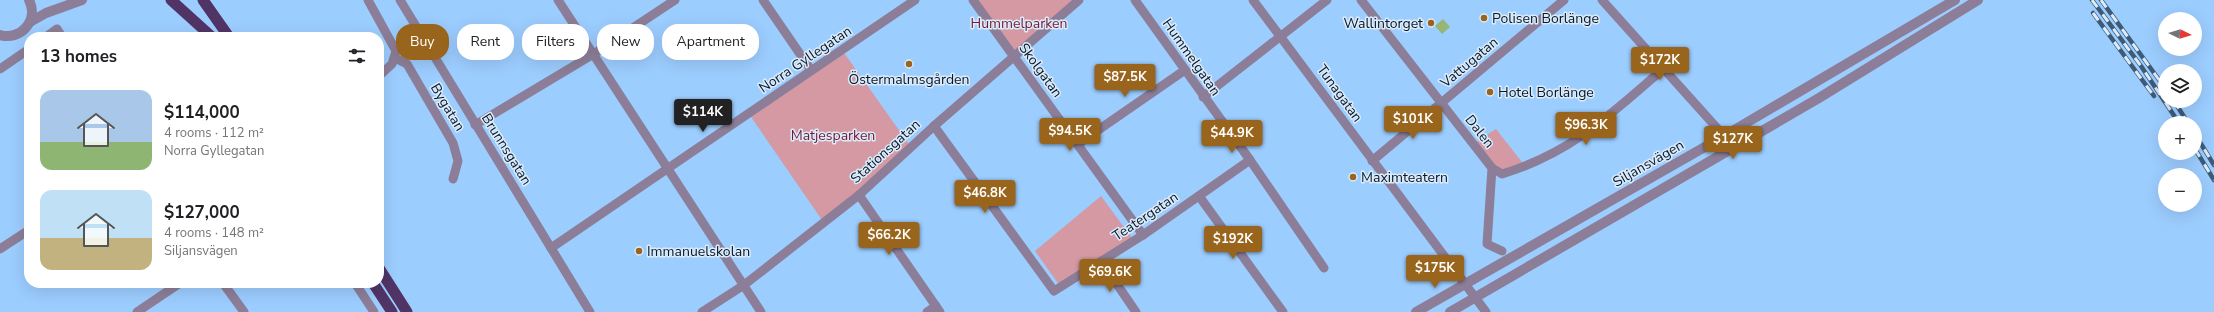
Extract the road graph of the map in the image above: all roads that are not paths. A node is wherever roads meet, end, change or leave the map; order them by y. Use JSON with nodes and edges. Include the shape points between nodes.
{"nodes":[{"id":1,"x":29,"y":0,"type":"edge"},
{"id":2,"x":82,"y":0,"type":"edge"},
{"id":3,"x":171,"y":0,"type":"edge"},
{"id":4,"x":203,"y":0,"type":"edge"},
{"id":5,"x":368,"y":0,"type":"edge"},
{"id":6,"x":400,"y":0,"type":"edge"},
{"id":7,"x":558,"y":0,"type":"edge"},
{"id":8,"x":675,"y":0,"type":"edge"},
{"id":9,"x":763,"y":0,"type":"edge"},
{"id":10,"x":915,"y":0,"type":"edge"},
{"id":11,"x":973,"y":0,"type":"edge"},
{"id":12,"x":1079,"y":0,"type":"edge"},
{"id":13,"x":1135,"y":0,"type":"edge"},
{"id":14,"x":1254,"y":0,"type":"edge"},
{"id":15,"x":1327,"y":0,"type":"edge"},
{"id":16,"x":1361,"y":0,"type":"edge"},
{"id":17,"x":1564,"y":0,"type":"edge"},
{"id":18,"x":1602,"y":0,"type":"edge"},
{"id":19,"x":1955,"y":0,"type":"edge"},
{"id":20,"x":1978,"y":0,"type":"edge"},
{"id":21,"x":30,"y":22,"type":"junction"},
{"id":22,"x":206,"y":32,"type":"edge"},
{"id":23,"x":225,"y":32,"type":"edge"},
{"id":24,"x":0,"y":35,"type":"edge"},
{"id":25,"x":1281,"y":36,"type":"junction"},
{"id":26,"x":24,"y":51,"type":"edge"},
{"id":27,"x":592,"y":55,"type":"junction"},
{"id":28,"x":1014,"y":57,"type":"junction"},
{"id":29,"x":395,"y":58,"type":"junction"},
{"id":30,"x":0,"y":68,"type":"edge"},
{"id":31,"x":1663,"y":69,"type":"junction"},
{"id":32,"x":811,"y":70,"type":"junction"},
{"id":33,"x":1185,"y":70,"type":"junction"},
{"id":34,"x":384,"y":72,"type":"edge"},
{"id":35,"x":1203,"y":97,"type":"junction"},
{"id":36,"x":1441,"y":104,"type":"junction"},
{"id":37,"x":475,"y":125,"type":"junction"},
{"id":38,"x":934,"y":126,"type":"junction"},
{"id":39,"x":1724,"y":136,"type":"junction"},
{"id":40,"x":1078,"y":144,"type":"junction"},
{"id":41,"x":1734,"y":147,"type":"junction"},
{"id":42,"x":1250,"y":160,"type":"junction"},
{"id":43,"x":1372,"y":161,"type":"junction"},
{"id":44,"x":1492,"y":168,"type":"junction"},
{"id":45,"x":667,"y":170,"type":"junction"},
{"id":46,"x":453,"y":179,"type":"dead end"},
{"id":47,"x":858,"y":195,"type":"junction"},
{"id":48,"x":1199,"y":196,"type":"junction"},
{"id":49,"x":24,"y":233,"type":"edge"},
{"id":50,"x":1143,"y":235,"type":"junction"},
{"id":51,"x":551,"y":248,"type":"junction"},
{"id":52,"x":0,"y":249,"type":"edge"},
{"id":53,"x":1502,"y":250,"type":"dead end"},
{"id":54,"x":1101,"y":261,"type":"junction"},
{"id":55,"x":1324,"y":268,"type":"dead end"},
{"id":56,"x":384,"y":276,"type":"edge"},
{"id":57,"x":1465,"y":284,"type":"junction"},
{"id":58,"x":744,"y":286,"type":"junction"},
{"id":59,"x":172,"y":288,"type":"edge"},
{"id":60,"x":227,"y":288,"type":"edge"},
{"id":61,"x":358,"y":288,"type":"edge"},
{"id":62,"x":376,"y":288,"type":"edge"},
{"id":63,"x":1476,"y":298,"type":"junction"},
{"id":64,"x":938,"y":309,"type":"edge"},
{"id":65,"x":136,"y":312,"type":"edge"},
{"id":66,"x":244,"y":312,"type":"edge"},
{"id":67,"x":374,"y":312,"type":"edge"},
{"id":68,"x":392,"y":312,"type":"edge"},
{"id":69,"x":407,"y":312,"type":"edge"},
{"id":70,"x":590,"y":312,"type":"edge"},
{"id":71,"x":702,"y":312,"type":"edge"},
{"id":72,"x":761,"y":312,"type":"edge"},
{"id":73,"x":927,"y":312,"type":"edge"},
{"id":74,"x":1136,"y":312,"type":"edge"},
{"id":75,"x":1283,"y":312,"type":"edge"},
{"id":76,"x":1416,"y":312,"type":"edge"},
{"id":77,"x":1450,"y":312,"type":"edge"},
{"id":78,"x":1486,"y":312,"type":"edge"}],
"edges":[{"from":1,"to":21,"type":"street","via":[[32,9]]},
{"from":2,"to":21,"type":"street","via":[[46,13]]},
{"from":3,"to":22,"type":"highway"},
{"from":4,"to":23,"type":"highway"},
{"from":5,"to":29,"type":"street","via":[[393,43]]},
{"from":6,"to":37,"type":"street","name":"Brunnsgatan"},
{"from":7,"to":27,"type":"street"},
{"from":8,"to":27,"type":"street"},
{"from":9,"to":32,"type":"street"},
{"from":10,"to":32,"type":"street","name":"Norra Gyllegatan"},
{"from":11,"to":28,"type":"street","name":"Skolgatan"},
{"from":12,"to":28,"type":"street","name":"Stationsgatan"},
{"from":13,"to":33,"type":"street","name":"Hummelgatan"},
{"from":14,"to":25,"type":"street","name":"Tunagatan"},
{"from":15,"to":25,"type":"street"},
{"from":16,"to":36,"type":"street","name":"Dalen"},
{"from":17,"to":36,"type":"street","name":"Vattugatan"},
{"from":18,"to":31,"type":"street"},
{"from":19,"to":39,"type":"street","name":"Siljansvägen"},
{"from":20,"to":41,"type":"street","name":"Siljansvägen"},
{"from":21,"to":24,"type":"street","via":[[17,35]]},
{"from":25,"to":35,"type":"street"},
{"from":25,"to":43,"type":"street","name":"Tunagatan"},
{"from":26,"to":30,"type":"street"},
{"from":27,"to":37,"type":"street"},
{"from":27,"to":45,"type":"street"},
{"from":28,"to":38,"type":"street","name":"Stationsgatan"},
{"from":28,"to":40,"type":"street","name":"Skolgatan"},
{"from":29,"to":34,"type":"street"},
{"from":29,"to":46,"type":"street","name":"Bygatan","via":[[407,64],[453,143],[458,161]]},
{"from":31,"to":39,"type":"street"},
{"from":31,"to":44,"type":"street","via":[[1600,124],[1562,150],[1502,174]]},
{"from":32,"to":45,"type":"street","name":"Norra Gyllegatan"},
{"from":33,"to":35,"type":"street","name":"Hummelgatan"},
{"from":33,"to":40,"type":"street"},
{"from":35,"to":42,"type":"street","name":"Hummelgatan"},
{"from":36,"to":43,"type":"street","name":"Vattugatan"},
{"from":36,"to":44,"type":"street","name":"Dalen"},
{"from":37,"to":51,"type":"street","name":"Brunnsgatan"},
{"from":38,"to":47,"type":"street","name":"Stationsgatan"},
{"from":38,"to":54,"type":"street","name":"Teatergatan","via":[[1054,291]]},
{"from":39,"to":41,"type":"street"},
{"from":39,"to":57,"type":"street","name":"Siljansvägen"},
{"from":40,"to":50,"type":"street","name":"Skolgatan"},
{"from":41,"to":63,"type":"street","name":"Siljansvägen"},
{"from":42,"to":48,"type":"street","name":"Teatergatan"},
{"from":42,"to":55,"type":"street","name":"Hummelgatan"},
{"from":43,"to":57,"type":"street","name":"Tunagatan"},
{"from":44,"to":53,"type":"street","name":"Dalen","via":[[1487,244]]},
{"from":45,"to":51,"type":"street","name":"Norra Gyllegatan"},
{"from":45,"to":58,"type":"street"},
{"from":47,"to":58,"type":"street","name":"Stationsgatan"},
{"from":47,"to":64,"type":"street"},
{"from":48,"to":50,"type":"street","name":"Teatergatan"},
{"from":48,"to":75,"type":"street"},
{"from":49,"to":52,"type":"street"},
{"from":50,"to":54,"type":"street","name":"Teatergatan"},
{"from":51,"to":70,"type":"street","name":"Brunnsgatan"},
{"from":54,"to":74,"type":"street"},
{"from":56,"to":69,"type":"highway"},
{"from":57,"to":63,"type":"street","name":"Tunagatan"},
{"from":57,"to":76,"type":"street","name":"Siljansvägen"},
{"from":58,"to":71,"type":"street","name":"Stationsgatan"},
{"from":58,"to":72,"type":"street"},
{"from":59,"to":65,"type":"street"},
{"from":60,"to":66,"type":"street"},
{"from":61,"to":67,"type":"street"},
{"from":62,"to":68,"type":"highway"},
{"from":63,"to":77,"type":"street","name":"Siljansvägen"},
{"from":63,"to":78,"type":"street","name":"Tunagatan"},
{"from":64,"to":73,"type":"street"}]}
